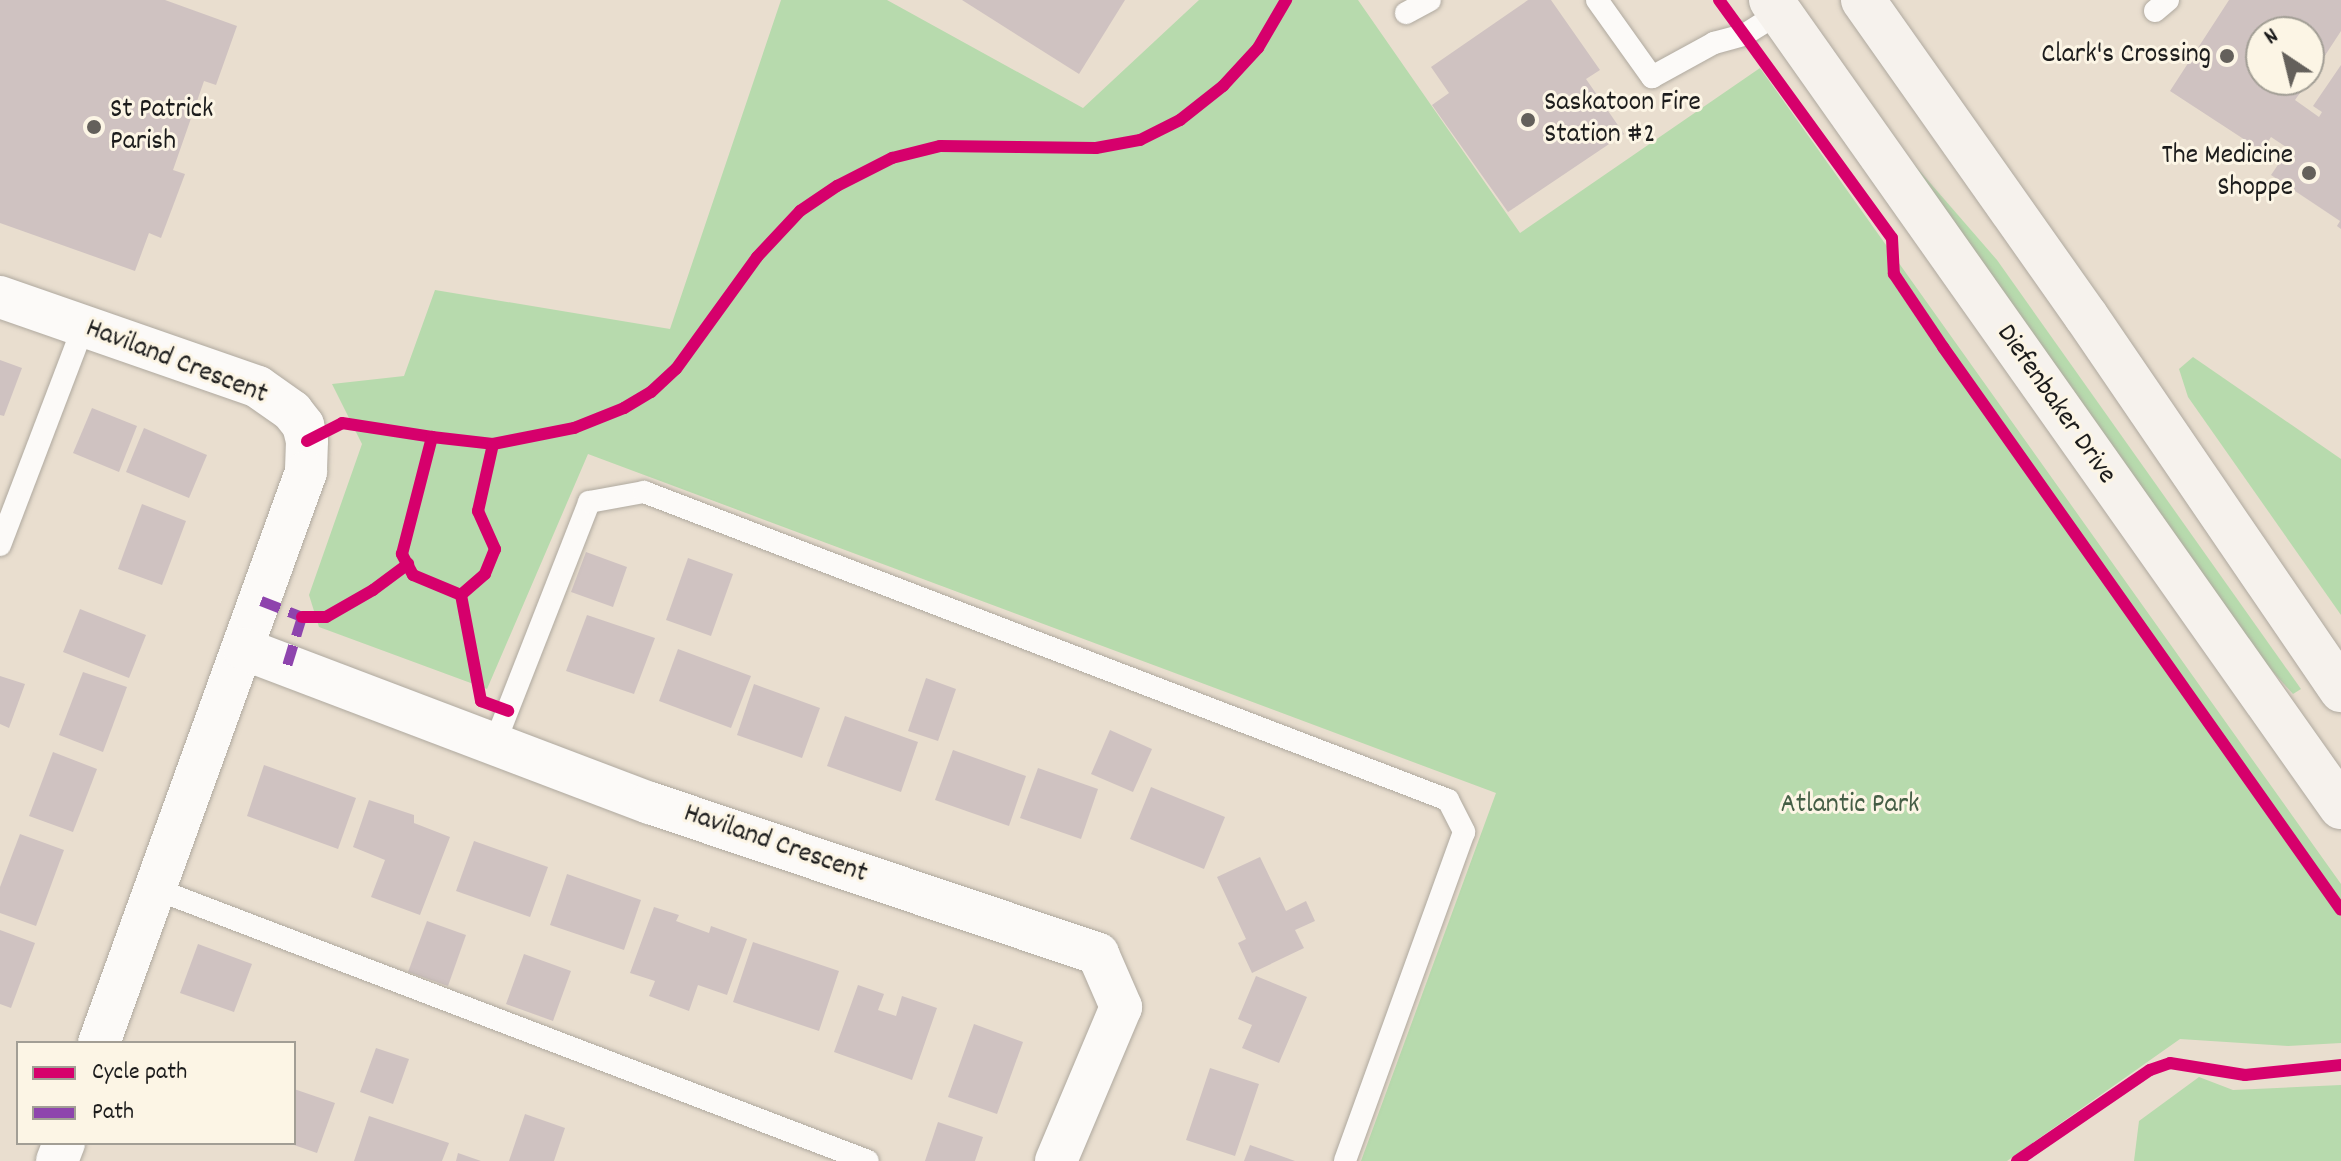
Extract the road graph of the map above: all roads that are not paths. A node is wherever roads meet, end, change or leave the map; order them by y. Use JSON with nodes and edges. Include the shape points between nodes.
{"nodes":[{"id":1,"x":1430,"y":0,"type":"edge"},
{"id":2,"x":1597,"y":0,"type":"edge"},
{"id":3,"x":1863,"y":0,"type":"edge"},
{"id":4,"x":1783,"y":4,"type":"edge"},
{"id":5,"x":1406,"y":13,"type":"dead end"},
{"id":6,"x":0,"y":297,"type":"edge"},
{"id":7,"x":83,"y":328,"type":"junction"},
{"id":8,"x":0,"y":545,"type":"edge"},
{"id":9,"x":244,"y":649,"type":"junction"},
{"id":10,"x":2341,"y":690,"type":"edge"},
{"id":11,"x":494,"y":745,"type":"junction"},
{"id":12,"x":2341,"y":807,"type":"edge"},
{"id":13,"x":153,"y":888,"type":"junction"},
{"id":14,"x":100,"y":1041,"type":"edge"},
{"id":15,"x":868,"y":1161,"type":"edge"},
{"id":16,"x":1056,"y":1161,"type":"edge"},
{"id":17,"x":1345,"y":1161,"type":"edge"}],
"edges":[{"from":1,"to":5,"type":"lane"},
{"from":2,"to":4,"type":"lane","via":[[1652,77],[1714,43],[1744,35]]},
{"from":3,"to":10,"type":"main road"},
{"from":4,"to":12,"type":"main road","name":"Diefenbaker Drive"},
{"from":6,"to":7,"type":"street","name":"Haviland Crescent"},
{"from":7,"to":8,"type":"lane"},
{"from":7,"to":9,"type":"street","name":"Haviland Crescent","via":[[258,387],[303,425],[306,472]]},
{"from":9,"to":11,"type":"street","name":"Haviland Crescent"},
{"from":9,"to":13,"type":"street","name":"Haviland Crescent"},
{"from":11,"to":16,"type":"street","name":"Haviland Crescent","via":[[1098,954],[1121,1007]]},
{"from":11,"to":17,"type":"lane","via":[[589,502],[644,492],[1448,800],[1464,832]]},
{"from":13,"to":14,"type":"street","name":"Haviland Crescent"},
{"from":13,"to":15,"type":"lane"}]}
